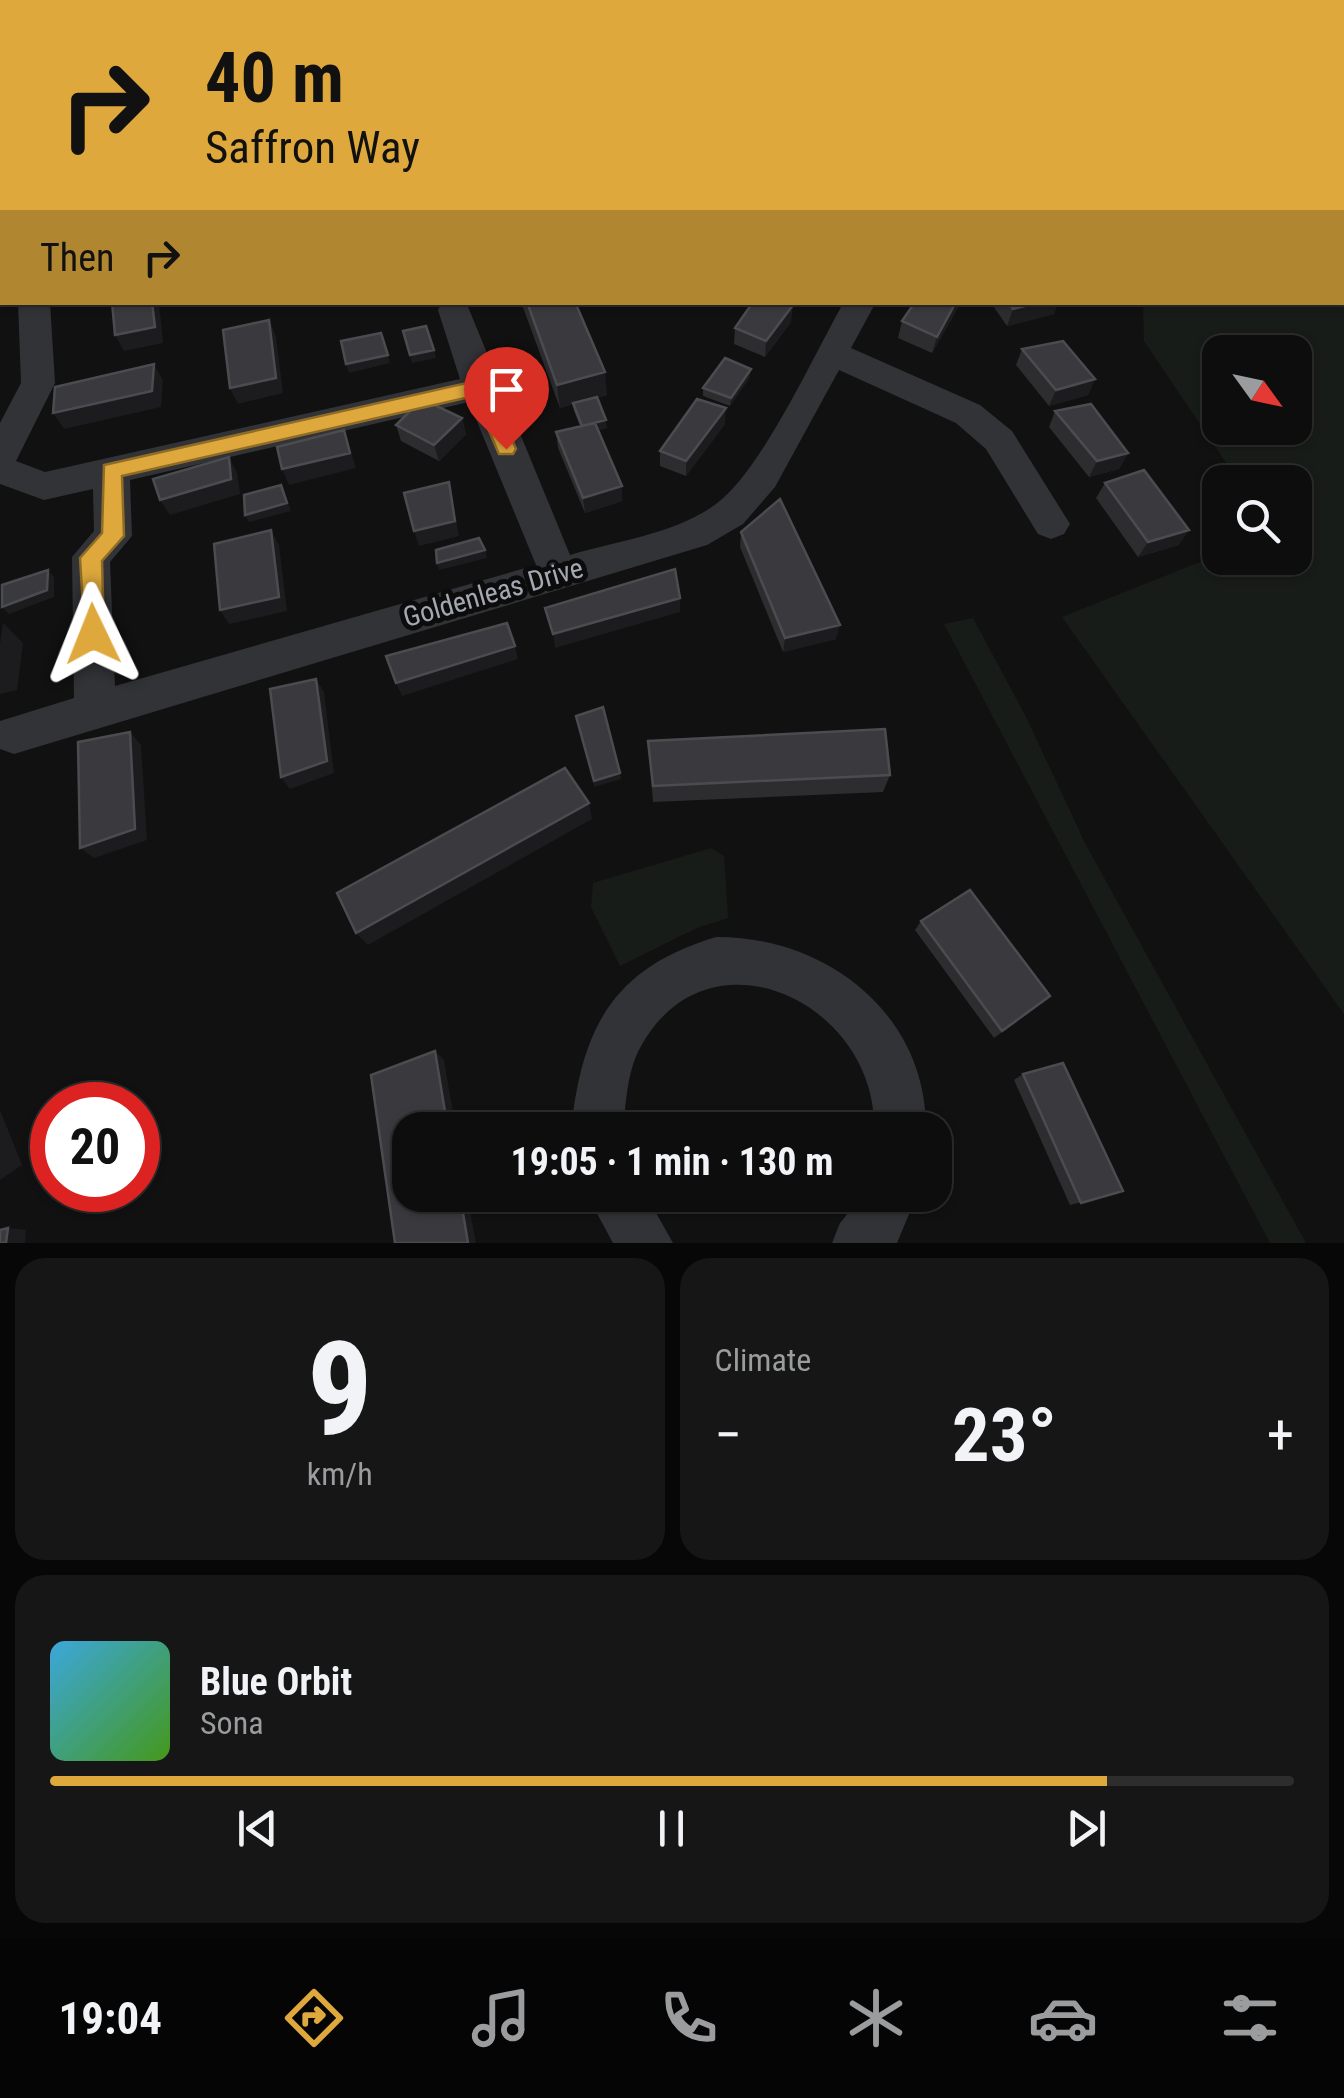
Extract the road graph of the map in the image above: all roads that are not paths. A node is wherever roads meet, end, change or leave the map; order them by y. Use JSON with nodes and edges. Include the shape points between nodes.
{"nodes":[{"id":1,"x":34,"y":305,"type":"edge"},
{"id":2,"x":858,"y":305,"type":"edge"},
{"id":3,"x":454,"y":310,"type":"dead end"},
{"id":4,"x":834,"y":354,"type":"junction"},
{"id":5,"x":480,"y":387,"type":"junction"},
{"id":6,"x":0,"y":458,"type":"edge"},
{"id":7,"x":0,"y":470,"type":"edge"},
{"id":8,"x":112,"y":470,"type":"junction"},
{"id":9,"x":1051,"y":524,"type":"dead end"},
{"id":10,"x":558,"y":572,"type":"junction"},
{"id":11,"x":95,"y":710,"type":"junction"},
{"id":12,"x":14,"y":735,"type":"dead end"},
{"id":13,"x":599,"y":1112,"type":"edge"},
{"id":14,"x":902,"y":1112,"type":"edge"},
{"id":15,"x":625,"y":1212,"type":"edge"},
{"id":16,"x":645,"y":1243,"type":"edge"}],
"edges":[{"from":1,"to":6,"type":"street","via":[[38,383]]},
{"from":2,"to":4,"type":"street","name":"Goldenleas Drive"},
{"from":3,"to":5,"type":"street"},
{"from":4,"to":9,"type":"street","via":[[968,414],[999,440]]},
{"from":4,"to":10,"type":"street","name":"Goldenleas Drive","via":[[762,477],[730,514],[694,534]]},
{"from":5,"to":8,"type":"street"},
{"from":5,"to":10,"type":"street"},
{"from":7,"to":8,"type":"street","via":[[44,486]]},
{"from":8,"to":11,"type":"street","via":[[113,536],[91,558]]},
{"from":10,"to":11,"type":"street","name":"Goldenleas Drive"},
{"from":11,"to":12,"type":"street","name":"Goldenleas Drive"},
{"from":13,"to":14,"type":"street","via":[[602,1080],[626,1024],[658,988],[693,968],[737,958],[784,964],[824,983],[862,1017],[888,1062]]},
{"from":15,"to":16,"type":"street"}]}
